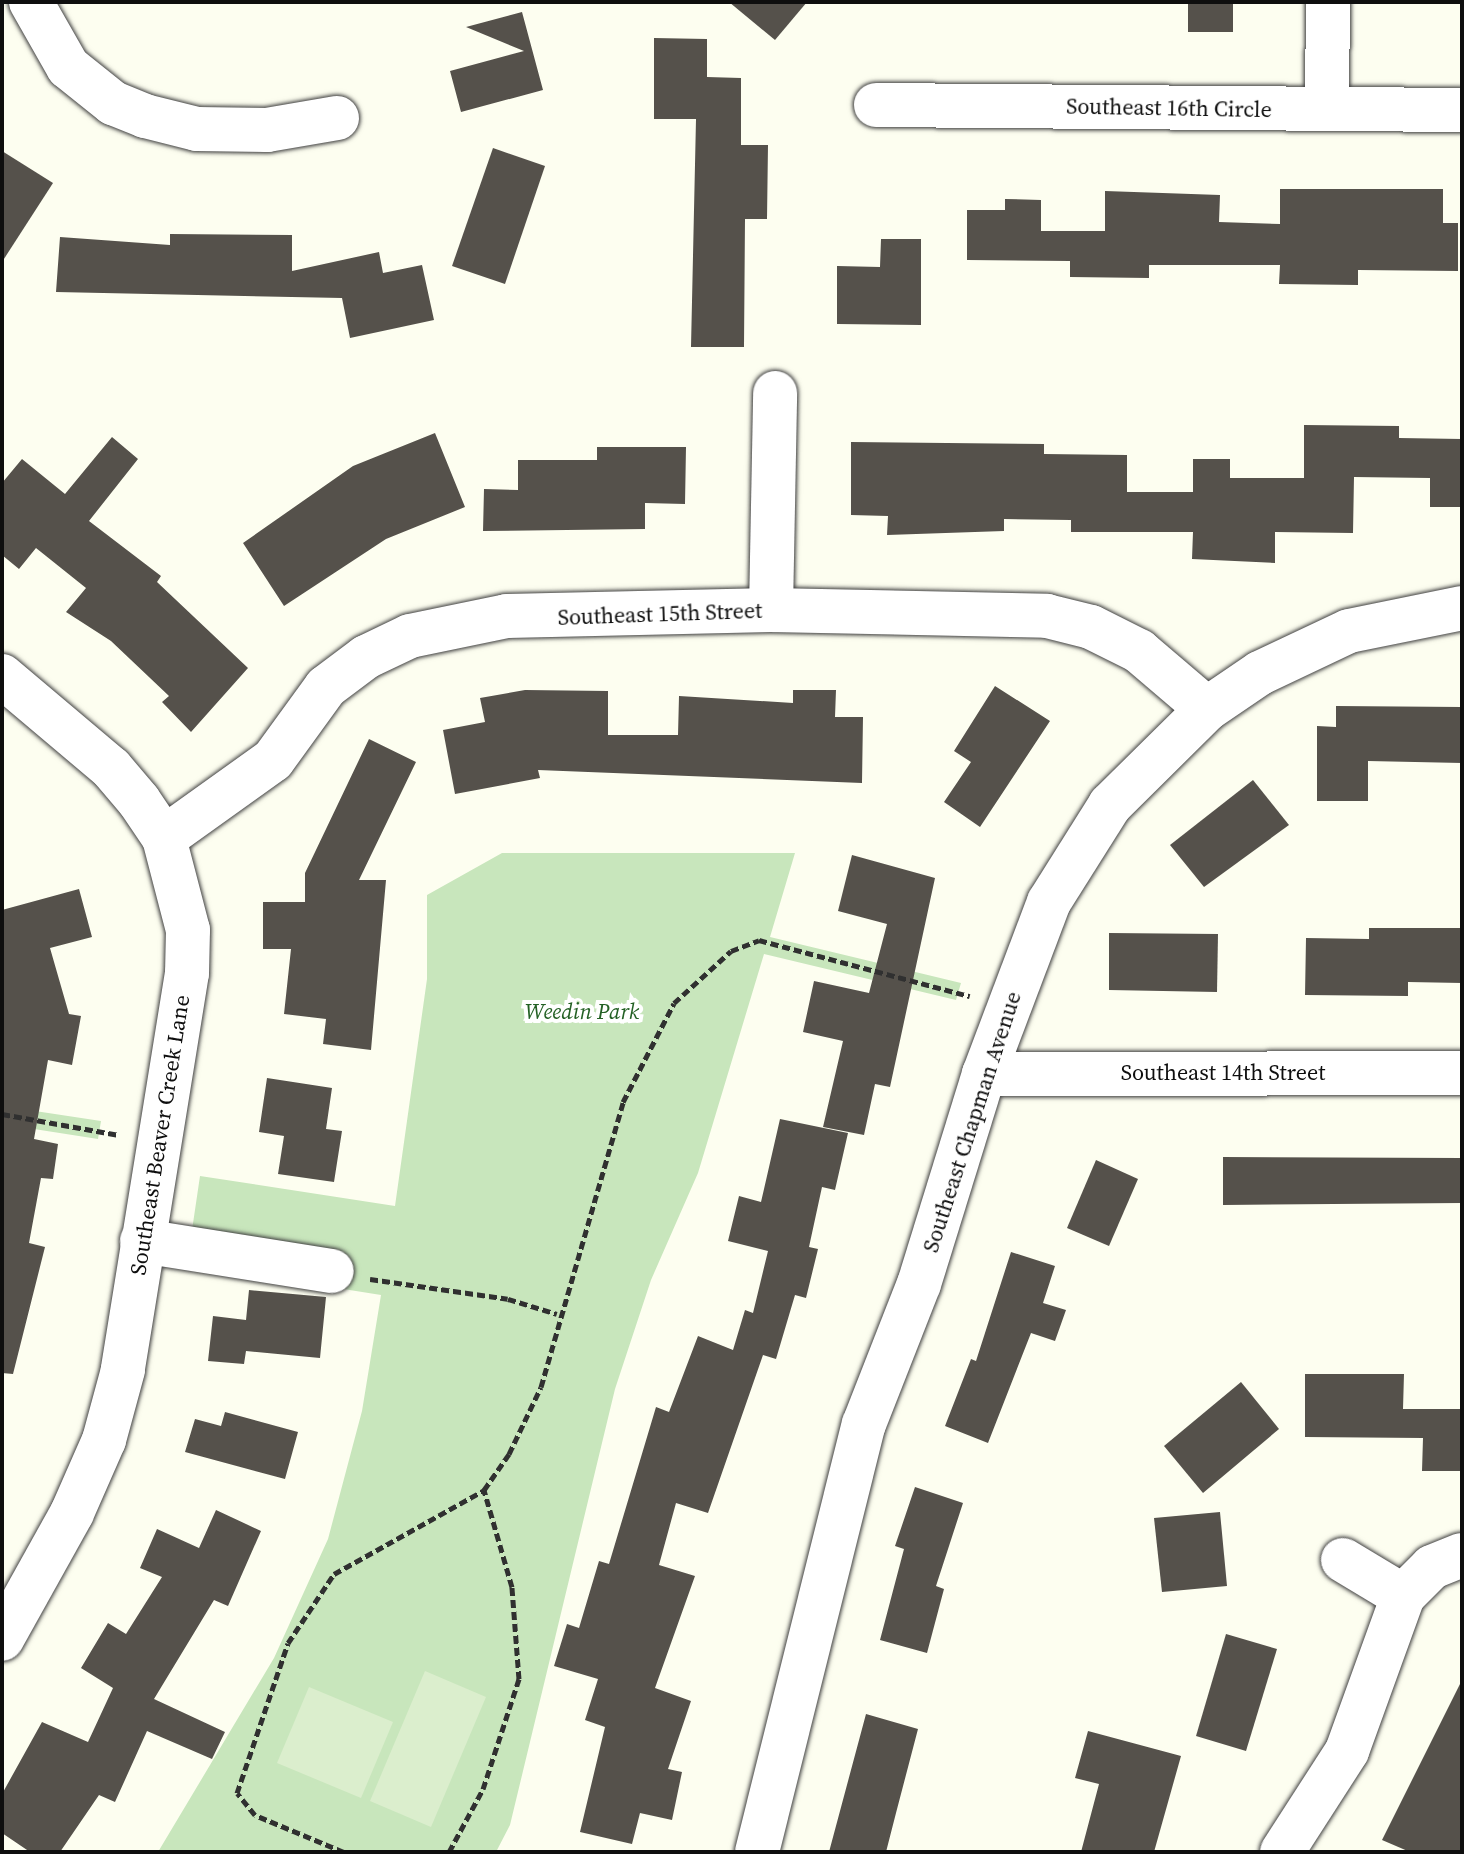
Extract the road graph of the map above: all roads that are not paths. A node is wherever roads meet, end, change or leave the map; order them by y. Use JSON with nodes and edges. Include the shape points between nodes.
{"nodes":[{"id":1,"x":31,"y":2,"type":"edge"},
{"id":2,"x":1328,"y":2,"type":"edge"},
{"id":3,"x":876,"y":105,"type":"dead end"},
{"id":4,"x":1327,"y":109,"type":"junction"},
{"id":5,"x":1462,"y":110,"type":"edge"},
{"id":6,"x":337,"y":118,"type":"dead end"},
{"id":7,"x":775,"y":393,"type":"dead end"},
{"id":8,"x":1462,"y":608,"type":"edge"},
{"id":9,"x":771,"y":610,"type":"junction"},
{"id":10,"x":2,"y":676,"type":"edge"},
{"id":11,"x":1207,"y":709,"type":"junction"},
{"id":12,"x":164,"y":838,"type":"junction"},
{"id":13,"x":1462,"y":1073,"type":"edge"},
{"id":14,"x":984,"y":1074,"type":"junction"},
{"id":15,"x":142,"y":1241,"type":"junction"},
{"id":16,"x":332,"y":1271,"type":"road end"},
{"id":17,"x":1462,"y":1555,"type":"edge"},
{"id":18,"x":1343,"y":1560,"type":"dead end"},
{"id":19,"x":1403,"y":1596,"type":"junction"},
{"id":20,"x":2,"y":1639,"type":"edge"},
{"id":21,"x":757,"y":1852,"type":"edge"},
{"id":22,"x":1282,"y":1852,"type":"edge"}],
"edges":[{"from":1,"to":6,"type":"street","via":[[68,67],[113,103],[145,116],[197,129],[253,130]]},
{"from":2,"to":4,"type":"street"},
{"from":3,"to":4,"type":"street","name":"Southeast 16th Circle"},
{"from":4,"to":5,"type":"street","name":"Southeast 16th Circle"},
{"from":7,"to":9,"type":"street"},
{"from":8,"to":11,"type":"street","name":"Southeast Chapman Avenue","via":[[1349,631],[1260,673]]},
{"from":9,"to":11,"type":"street","name":"Southeast 15th Street","via":[[1047,616],[1139,651]]},
{"from":9,"to":12,"type":"street","name":"Southeast 15th Street","via":[[507,616],[410,636],[366,657],[326,687],[273,760]]},
{"from":10,"to":12,"type":"street","name":"Southeast Beaver Creek Lane","via":[[111,768]]},
{"from":11,"to":14,"type":"street","name":"Southeast Chapman Avenue","via":[[1141,769],[1081,848],[1049,902]]},
{"from":12,"to":15,"type":"street","name":"Southeast Beaver Creek Lane","via":[[181,887],[188,944]]},
{"from":13,"to":14,"type":"street","name":"Southeast 14th Street"},
{"from":14,"to":21,"type":"street","name":"Southeast Chapman Avenue","via":[[919,1284],[864,1424]]},
{"from":15,"to":16,"type":"street"},
{"from":15,"to":20,"type":"street","name":"Southeast Beaver Creek Lane","via":[[123,1370],[104,1440],[58,1541]]},
{"from":17,"to":19,"type":"street","via":[[1432,1567]]},
{"from":18,"to":19,"type":"street"},
{"from":19,"to":22,"type":"street","via":[[1347,1751]]}]}
